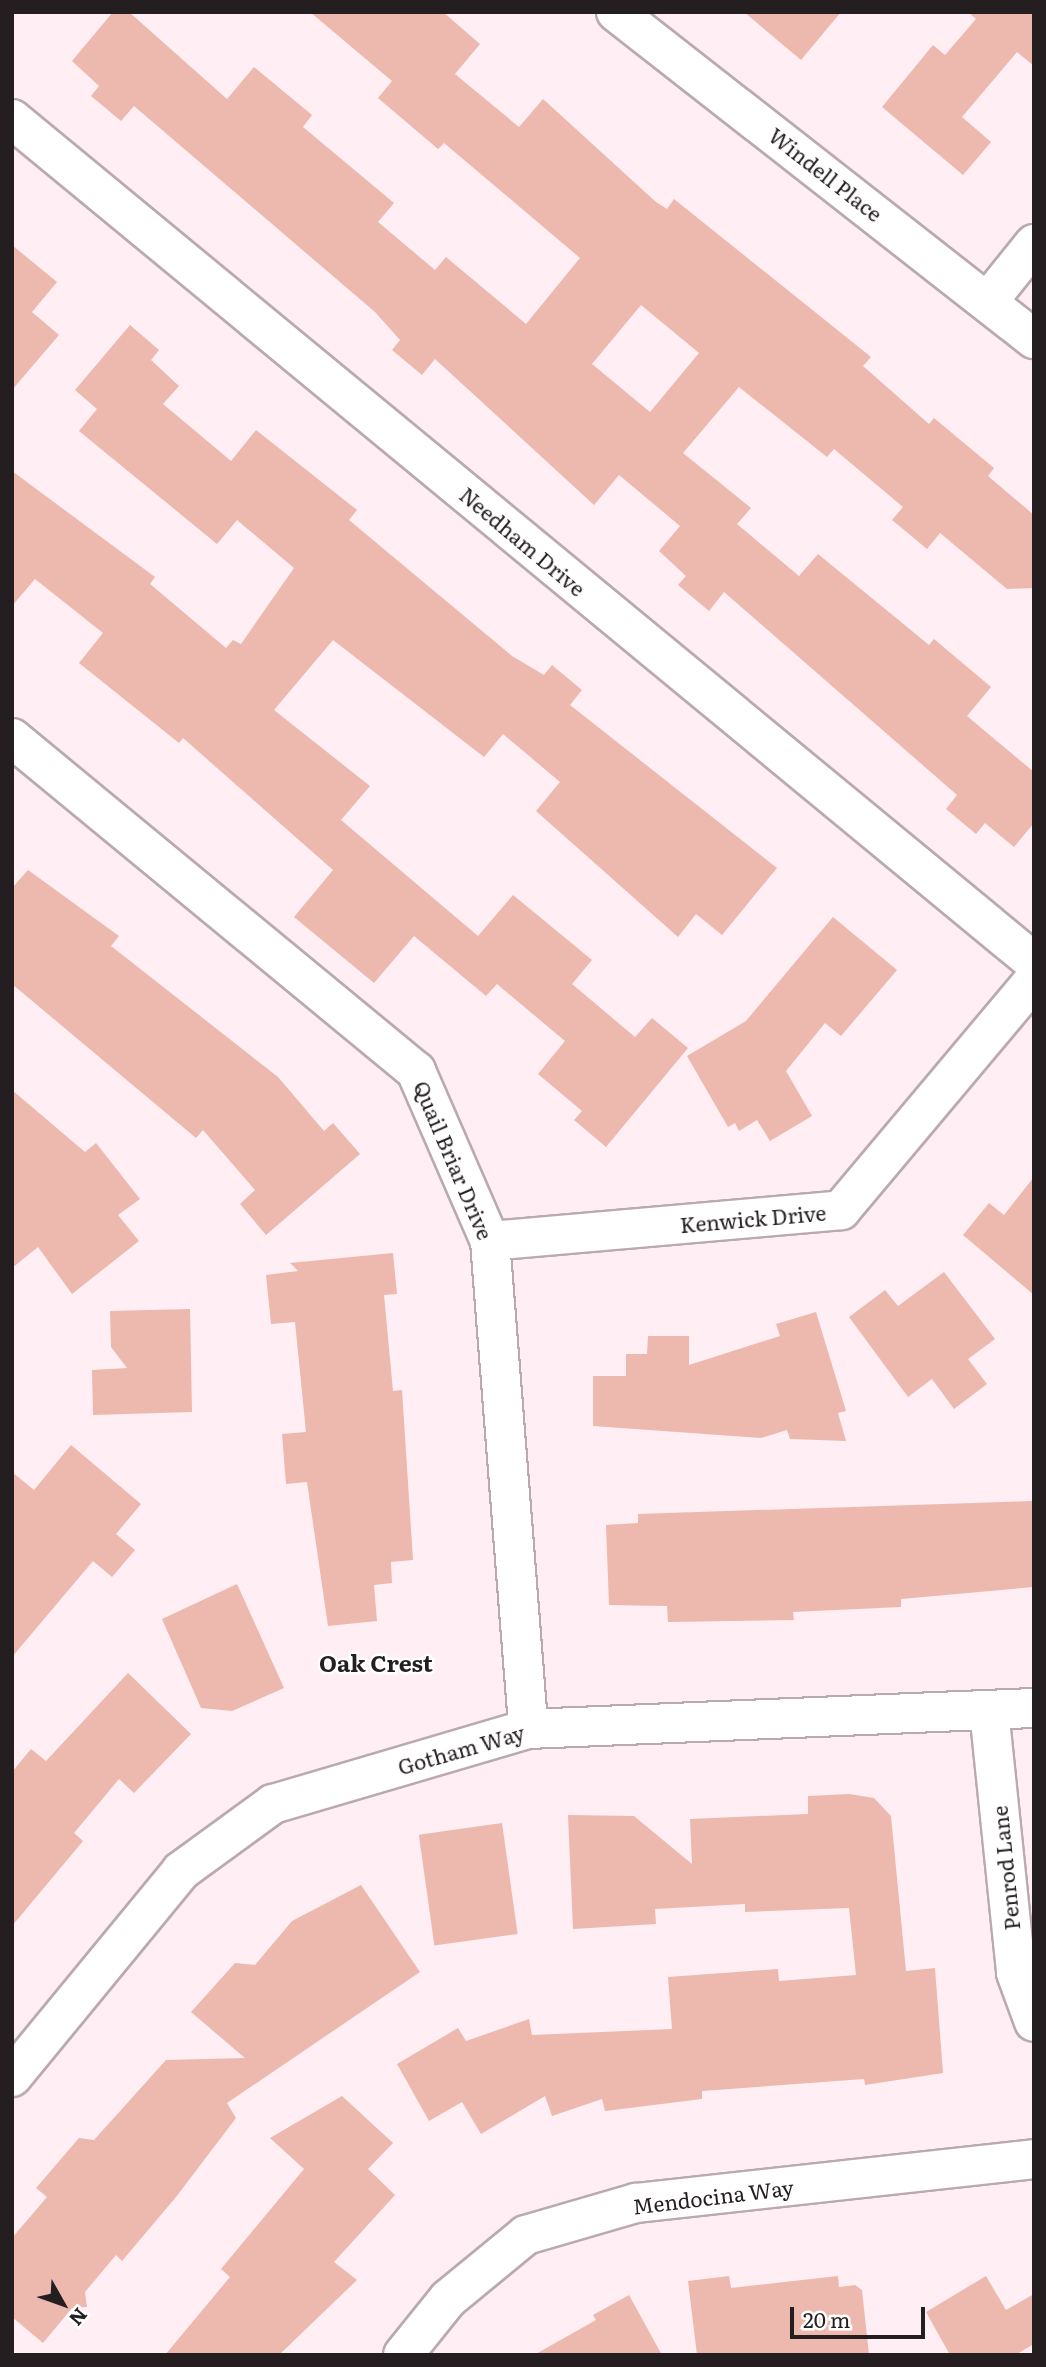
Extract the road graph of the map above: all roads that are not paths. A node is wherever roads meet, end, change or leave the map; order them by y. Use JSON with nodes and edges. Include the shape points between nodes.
{"nodes":[{"id":1,"x":616,"y":12,"type":"edge"},
{"id":2,"x":12,"y":119,"type":"edge"},
{"id":3,"x":1034,"y":244,"type":"edge"},
{"id":4,"x":989,"y":300,"type":"junction"},
{"id":5,"x":1034,"y":339,"type":"edge"},
{"id":6,"x":12,"y":738,"type":"edge"},
{"id":7,"x":1034,"y":962,"type":"edge"},
{"id":8,"x":1034,"y":980,"type":"edge"},
{"id":9,"x":490,"y":1241,"type":"junction"},
{"id":10,"x":1034,"y":1708,"type":"edge"},
{"id":11,"x":989,"y":1710,"type":"junction"},
{"id":12,"x":528,"y":1728,"type":"junction"},
{"id":13,"x":1034,"y":2022,"type":"edge"},
{"id":14,"x":12,"y":2077,"type":"edge"},
{"id":15,"x":1034,"y":2159,"type":"edge"},
{"id":16,"x":403,"y":2355,"type":"edge"}],
"edges":[{"from":1,"to":4,"type":"street","name":"Windell Place"},
{"from":2,"to":7,"type":"street","name":"Needham Drive"},
{"from":3,"to":4,"type":"street"},
{"from":4,"to":5,"type":"street","name":"Windell Place"},
{"from":6,"to":9,"type":"street","name":"Quail Briar Drive","via":[[416,1071]]},
{"from":8,"to":9,"type":"street","name":"Kenwick Drive","via":[[841,1210]]},
{"from":9,"to":12,"type":"street","name":"Quail Briar Drive"},
{"from":10,"to":11,"type":"street","name":"Gotham Way"},
{"from":11,"to":12,"type":"street","name":"Gotham Way"},
{"from":11,"to":13,"type":"street","name":"Penrod Lane","via":[[1016,1973]]},
{"from":12,"to":14,"type":"street","name":"Gotham Way","via":[[273,1804],[181,1871]]},
{"from":15,"to":16,"type":"street","name":"Mendocina Way","via":[[636,2203],[526,2235],[448,2299]]}]}
